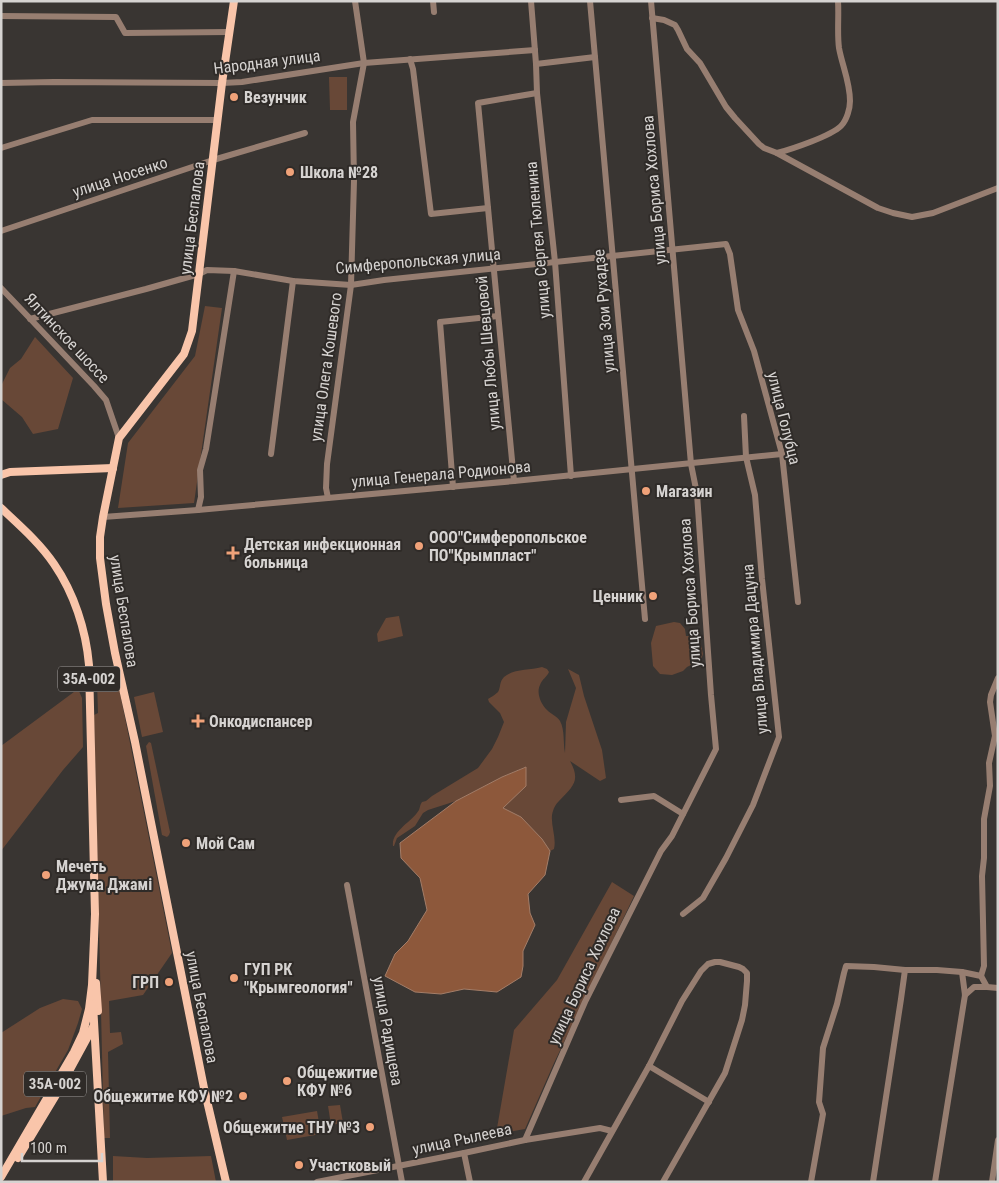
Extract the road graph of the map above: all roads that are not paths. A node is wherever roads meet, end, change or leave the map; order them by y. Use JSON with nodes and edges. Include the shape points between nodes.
{"nodes":[{"id":1,"x":234,"y":1,"type":"edge"},
{"id":2,"x":355,"y":1,"type":"edge"},
{"id":3,"x":433,"y":1,"type":"edge"},
{"id":4,"x":530,"y":1,"type":"edge"},
{"id":5,"x":590,"y":1,"type":"edge"},
{"id":6,"x":651,"y":1,"type":"edge"},
{"id":7,"x":838,"y":1,"type":"edge"},
{"id":8,"x":434,"y":12,"type":"dead end"},
{"id":9,"x":1,"y":16,"type":"edge"},
{"id":10,"x":652,"y":18,"type":"junction"},
{"id":11,"x":229,"y":32,"type":"junction"},
{"id":12,"x":535,"y":50,"type":"junction"},
{"id":13,"x":595,"y":57,"type":"junction"},
{"id":14,"x":410,"y":60,"type":"junction"},
{"id":15,"x":364,"y":63,"type":"junction"},
{"id":16,"x":536,"y":64,"type":"junction"},
{"id":17,"x":1,"y":82,"type":"edge"},
{"id":18,"x":222,"y":83,"type":"junction"},
{"id":19,"x":537,"y":93,"type":"junction"},
{"id":20,"x":218,"y":120,"type":"junction"},
{"id":21,"x":305,"y":133,"type":"dead end"},
{"id":22,"x":1,"y":148,"type":"edge"},
{"id":23,"x":778,"y":153,"type":"junction"},
{"id":24,"x":213,"y":160,"type":"junction"},
{"id":25,"x":998,"y":188,"type":"edge"},
{"id":26,"x":488,"y":208,"type":"junction"},
{"id":27,"x":1,"y":231,"type":"edge"},
{"id":28,"x":726,"y":244,"type":"joint"},
{"id":29,"x":673,"y":249,"type":"junction"},
{"id":30,"x":612,"y":256,"type":"junction"},
{"id":31,"x":555,"y":262,"type":"junction"},
{"id":32,"x":494,"y":269,"type":"junction"},
{"id":33,"x":234,"y":271,"type":"junction"},
{"id":34,"x":199,"y":274,"type":"junction"},
{"id":35,"x":293,"y":281,"type":"junction"},
{"id":36,"x":351,"y":285,"type":"junction"},
{"id":37,"x":1,"y":288,"type":"edge"},
{"id":38,"x":498,"y":316,"type":"junction"},
{"id":39,"x":30,"y":319,"type":"junction"},
{"id":40,"x":744,"y":416,"type":"dead end"},
{"id":41,"x":113,"y":422,"type":"junction"},
{"id":42,"x":128,"y":427,"type":"junction"},
{"id":43,"x":119,"y":438,"type":"junction"},
{"id":44,"x":270,"y":454,"type":"dead end"},
{"id":45,"x":782,"y":454,"type":"junction"},
{"id":46,"x":746,"y":458,"type":"junction"},
{"id":47,"x":691,"y":464,"type":"junction"},
{"id":48,"x":113,"y":468,"type":"junction"},
{"id":49,"x":632,"y":470,"type":"junction"},
{"id":50,"x":1,"y":475,"type":"edge"},
{"id":51,"x":571,"y":476,"type":"junction"},
{"id":52,"x":514,"y":482,"type":"junction"},
{"id":53,"x":453,"y":487,"type":"junction"},
{"id":54,"x":328,"y":498,"type":"junction"},
{"id":55,"x":1,"y":508,"type":"edge"},
{"id":56,"x":198,"y":510,"type":"junction"},
{"id":57,"x":103,"y":517,"type":"junction"},
{"id":58,"x":798,"y":602,"type":"dead end"},
{"id":59,"x":645,"y":619,"type":"dead end"},
{"id":60,"x":998,"y":678,"type":"edge"},
{"id":61,"x":621,"y":800,"type":"dead end"},
{"id":62,"x":683,"y":814,"type":"junction"},
{"id":63,"x":347,"y":885,"type":"dead end"},
{"id":64,"x":683,"y":914,"type":"dead end"},
{"id":65,"x":94,"y":939,"type":"junction"},
{"id":66,"x":905,"y":970,"type":"junction"},
{"id":67,"x":962,"y":972,"type":"junction"},
{"id":68,"x":981,"y":976,"type":"junction"},
{"id":69,"x":92,"y":985,"type":"junction"},
{"id":70,"x":987,"y":987,"type":"junction"},
{"id":71,"x":998,"y":988,"type":"edge"},
{"id":72,"x":965,"y":995,"type":"junction"},
{"id":73,"x":98,"y":1016,"type":"junction"},
{"id":74,"x":94,"y":1026,"type":"junction"},
{"id":75,"x":648,"y":1066,"type":"junction"},
{"id":76,"x":98,"y":1096,"type":"junction"},
{"id":77,"x":709,"y":1102,"type":"junction"},
{"id":78,"x":612,"y":1131,"type":"junction"},
{"id":79,"x":525,"y":1140,"type":"junction"},
{"id":80,"x":998,"y":1140,"type":"edge"},
{"id":81,"x":464,"y":1154,"type":"junction"},
{"id":82,"x":398,"y":1166,"type":"junction"},
{"id":83,"x":1,"y":1177,"type":"edge"},
{"id":84,"x":345,"y":1179,"type":"edge"},
{"id":85,"x":4,"y":1182,"type":"edge"},
{"id":86,"x":103,"y":1182,"type":"edge"},
{"id":87,"x":226,"y":1182,"type":"edge"},
{"id":88,"x":317,"y":1182,"type":"edge"},
{"id":89,"x":402,"y":1182,"type":"edge"},
{"id":90,"x":470,"y":1182,"type":"edge"},
{"id":91,"x":584,"y":1182,"type":"edge"},
{"id":92,"x":663,"y":1182,"type":"edge"},
{"id":93,"x":811,"y":1182,"type":"edge"},
{"id":94,"x":873,"y":1182,"type":"edge"},
{"id":95,"x":935,"y":1182,"type":"edge"},
{"id":96,"x":992,"y":1182,"type":"edge"}],
"edges":[{"from":1,"to":11,"type":"main road","name":"улица Беспалова"},
{"from":2,"to":15,"type":"street","name":"улица Олега Кошевого"},
{"from":3,"to":8,"type":"street"},
{"from":4,"to":12,"type":"street","name":"улица Сергея Тюленина"},
{"from":5,"to":13,"type":"street","name":"улица Зои Рухадзе"},
{"from":6,"to":10,"type":"street","name":"улица Бориса Хохлова"},
{"from":7,"to":23,"type":"street","via":[[839,47],[850,102],[847,116],[841,126],[831,132]]},
{"from":9,"to":11,"type":"street","via":[[116,17],[125,33]]},
{"from":10,"to":23,"type":"street","via":[[674,25],[734,118],[759,144]]},
{"from":10,"to":29,"type":"street","name":"улица Бориса Хохлова"},
{"from":11,"to":18,"type":"main road","name":"улица Беспалова"},
{"from":12,"to":14,"type":"street","name":"Народная улица"},
{"from":12,"to":16,"type":"street","name":"улица Сергея Тюленина"},
{"from":13,"to":16,"type":"street"},
{"from":13,"to":30,"type":"street","name":"улица Зои Рухадзе"},
{"from":14,"to":15,"type":"street","name":"Народная улица"},
{"from":14,"to":26,"type":"street","via":[[431,214]]},
{"from":15,"to":18,"type":"street","name":"Народная улица"},
{"from":15,"to":36,"type":"street","name":"улица Олега Кошевого","via":[[353,122]]},
{"from":16,"to":19,"type":"street","name":"улица Сергея Тюленина"},
{"from":17,"to":18,"type":"street","name":"Народная улица"},
{"from":18,"to":20,"type":"main road","name":"улица Беспалова"},
{"from":19,"to":26,"type":"street","name":"улица Любы Шевцовой","via":[[478,103]]},
{"from":19,"to":31,"type":"street","name":"улица Сергея Тюленина"},
{"from":20,"to":22,"type":"street","via":[[92,120]]},
{"from":20,"to":24,"type":"main road","name":"улица Беспалова"},
{"from":21,"to":24,"type":"street","name":"улица Носенко"},
{"from":23,"to":25,"type":"street","via":[[878,208],[912,217],[933,213]]},
{"from":24,"to":27,"type":"street","name":"улица Носенко"},
{"from":24,"to":34,"type":"main road","name":"улица Беспалова"},
{"from":26,"to":32,"type":"street","name":"улица Любы Шевцовой"},
{"from":28,"to":29,"type":"street","name":"Симферопольская улица"},
{"from":28,"to":45,"type":"street","name":"улица Голубца","via":[[738,310],[754,351]]},
{"from":29,"to":30,"type":"street","name":"Симферопольская улица"},
{"from":29,"to":47,"type":"street","name":"улица Бориса Хохлова"},
{"from":30,"to":31,"type":"street","name":"Симферопольская улица"},
{"from":30,"to":49,"type":"street","name":"улица Зои Рухадзе"},
{"from":31,"to":32,"type":"street","name":"Симферопольская улица"},
{"from":31,"to":51,"type":"street","name":"улица Сергея Тюленина"},
{"from":32,"to":36,"type":"street","name":"Симферопольская улица"},
{"from":32,"to":38,"type":"street","name":"улица Любы Шевцовой"},
{"from":33,"to":34,"type":"street","name":"Симферопольская улица","via":[[207,270]]},
{"from":33,"to":35,"type":"street","name":"Симферопольская улица"},
{"from":33,"to":56,"type":"street","via":[[200,470]]},
{"from":34,"to":39,"type":"street","name":"Симферопольская улица"},
{"from":34,"to":42,"type":"main road","name":"улица Беспалова","via":[[192,331],[184,354]]},
{"from":35,"to":36,"type":"street","name":"Симферопольская улица"},
{"from":35,"to":44,"type":"street"},
{"from":36,"to":54,"type":"street","name":"улица Олега Кошевого","via":[[327,464]]},
{"from":37,"to":39,"type":"street","name":"Ялтинское шоссе"},
{"from":38,"to":52,"type":"street","name":"улица Любы Шевцовой"},
{"from":38,"to":53,"type":"street","via":[[440,322]]},
{"from":39,"to":41,"type":"street","name":"Ялтинское шоссе","via":[[106,400]]},
{"from":40,"to":46,"type":"street","name":"улица Владимира Дацуна"},
{"from":41,"to":42,"type":"street","via":[[120,427]]},
{"from":41,"to":43,"type":"street","name":"Ялтинское шоссе"},
{"from":42,"to":43,"type":"main road","name":"улица Беспалова"},
{"from":43,"to":48,"type":"main road","name":"улица Беспалова"},
{"from":45,"to":46,"type":"street","name":"улица Генерала Родионова"},
{"from":45,"to":58,"type":"street","name":"улица Голубца"},
{"from":46,"to":47,"type":"street","name":"улица Генерала Родионова"},
{"from":46,"to":64,"type":"street","name":"улица Владимира Дацуна","via":[[755,496],[779,737],[753,805],[726,858],[703,898]]},
{"from":47,"to":49,"type":"street","name":"улица Генерала Родионова"},
{"from":47,"to":62,"type":"street","name":"улица Бориса Хохлова","via":[[697,494],[716,749]]},
{"from":48,"to":50,"type":"main road"},
{"from":48,"to":57,"type":"main road","name":"улица Беспалова"},
{"from":49,"to":51,"type":"street","name":"улица Генерала Родионова"},
{"from":49,"to":59,"type":"street","name":"улица Зои Рухадзе"},
{"from":51,"to":52,"type":"street","name":"улица Генерала Родионова"},
{"from":52,"to":53,"type":"street","name":"улица Генерала Родионова"},
{"from":53,"to":54,"type":"street","name":"улица Генерала Родионова"},
{"from":54,"to":56,"type":"street","name":"улица Генерала Родионова"},
{"from":55,"to":65,"type":"main road","number":"35А-002","via":[[44,552],[63,579],[87,648]]},
{"from":56,"to":57,"type":"street","name":"улица Генерала Родионова"},
{"from":57,"to":87,"type":"main road","name":"улица Беспалова","via":[[100,558],[106,604]]},
{"from":60,"to":68,"type":"street","via":[[990,702],[995,736],[984,819],[984,966]]},
{"from":61,"to":62,"type":"street","via":[[654,796]]},
{"from":62,"to":79,"type":"street","name":"улица Бориса Хохлова","via":[[585,1002]]},
{"from":63,"to":82,"type":"street","name":"улица Радищева"},
{"from":65,"to":69,"type":"main road","number":"35А-002"},
{"from":65,"to":73,"type":"main road","number":"35А-002"},
{"from":66,"to":67,"type":"street"},
{"from":66,"to":93,"type":"street","via":[[846,966],[823,1048],[819,1102],[823,1114]]},
{"from":66,"to":94,"type":"street"},
{"from":67,"to":68,"type":"street"},
{"from":67,"to":72,"type":"street"},
{"from":68,"to":70,"type":"street"},
{"from":69,"to":74,"type":"main road"},
{"from":69,"to":83,"type":"main road","number":"35А-002","via":[[88,1016],[79,1044]]},
{"from":70,"to":71,"type":"street"},
{"from":70,"to":72,"type":"street","via":[[974,987]]},
{"from":72,"to":95,"type":"street"},
{"from":73,"to":74,"type":"main road"},
{"from":73,"to":76,"type":"main road"},
{"from":74,"to":76,"type":"main road"},
{"from":74,"to":85,"type":"main road"},
{"from":75,"to":77,"type":"street"},
{"from":75,"to":77,"type":"street","via":[[700,971],[715,962],[743,969],[748,981],[742,1020],[725,1073]]},
{"from":75,"to":78,"type":"street"},
{"from":76,"to":86,"type":"main road"},
{"from":77,"to":92,"type":"street"},
{"from":78,"to":79,"type":"street","name":"улица Рылеева","via":[[600,1128]]},
{"from":78,"to":91,"type":"street"},
{"from":79,"to":81,"type":"street","name":"улица Рылеева"},
{"from":80,"to":96,"type":"street"},
{"from":81,"to":82,"type":"street","name":"улица Рылеева"},
{"from":81,"to":90,"type":"street"},
{"from":82,"to":84,"type":"street","name":"улица Рылеева"},
{"from":82,"to":89,"type":"street","name":"улица Радищева"},
{"from":84,"to":88,"type":"street","name":"улица Рылеева"}]}
